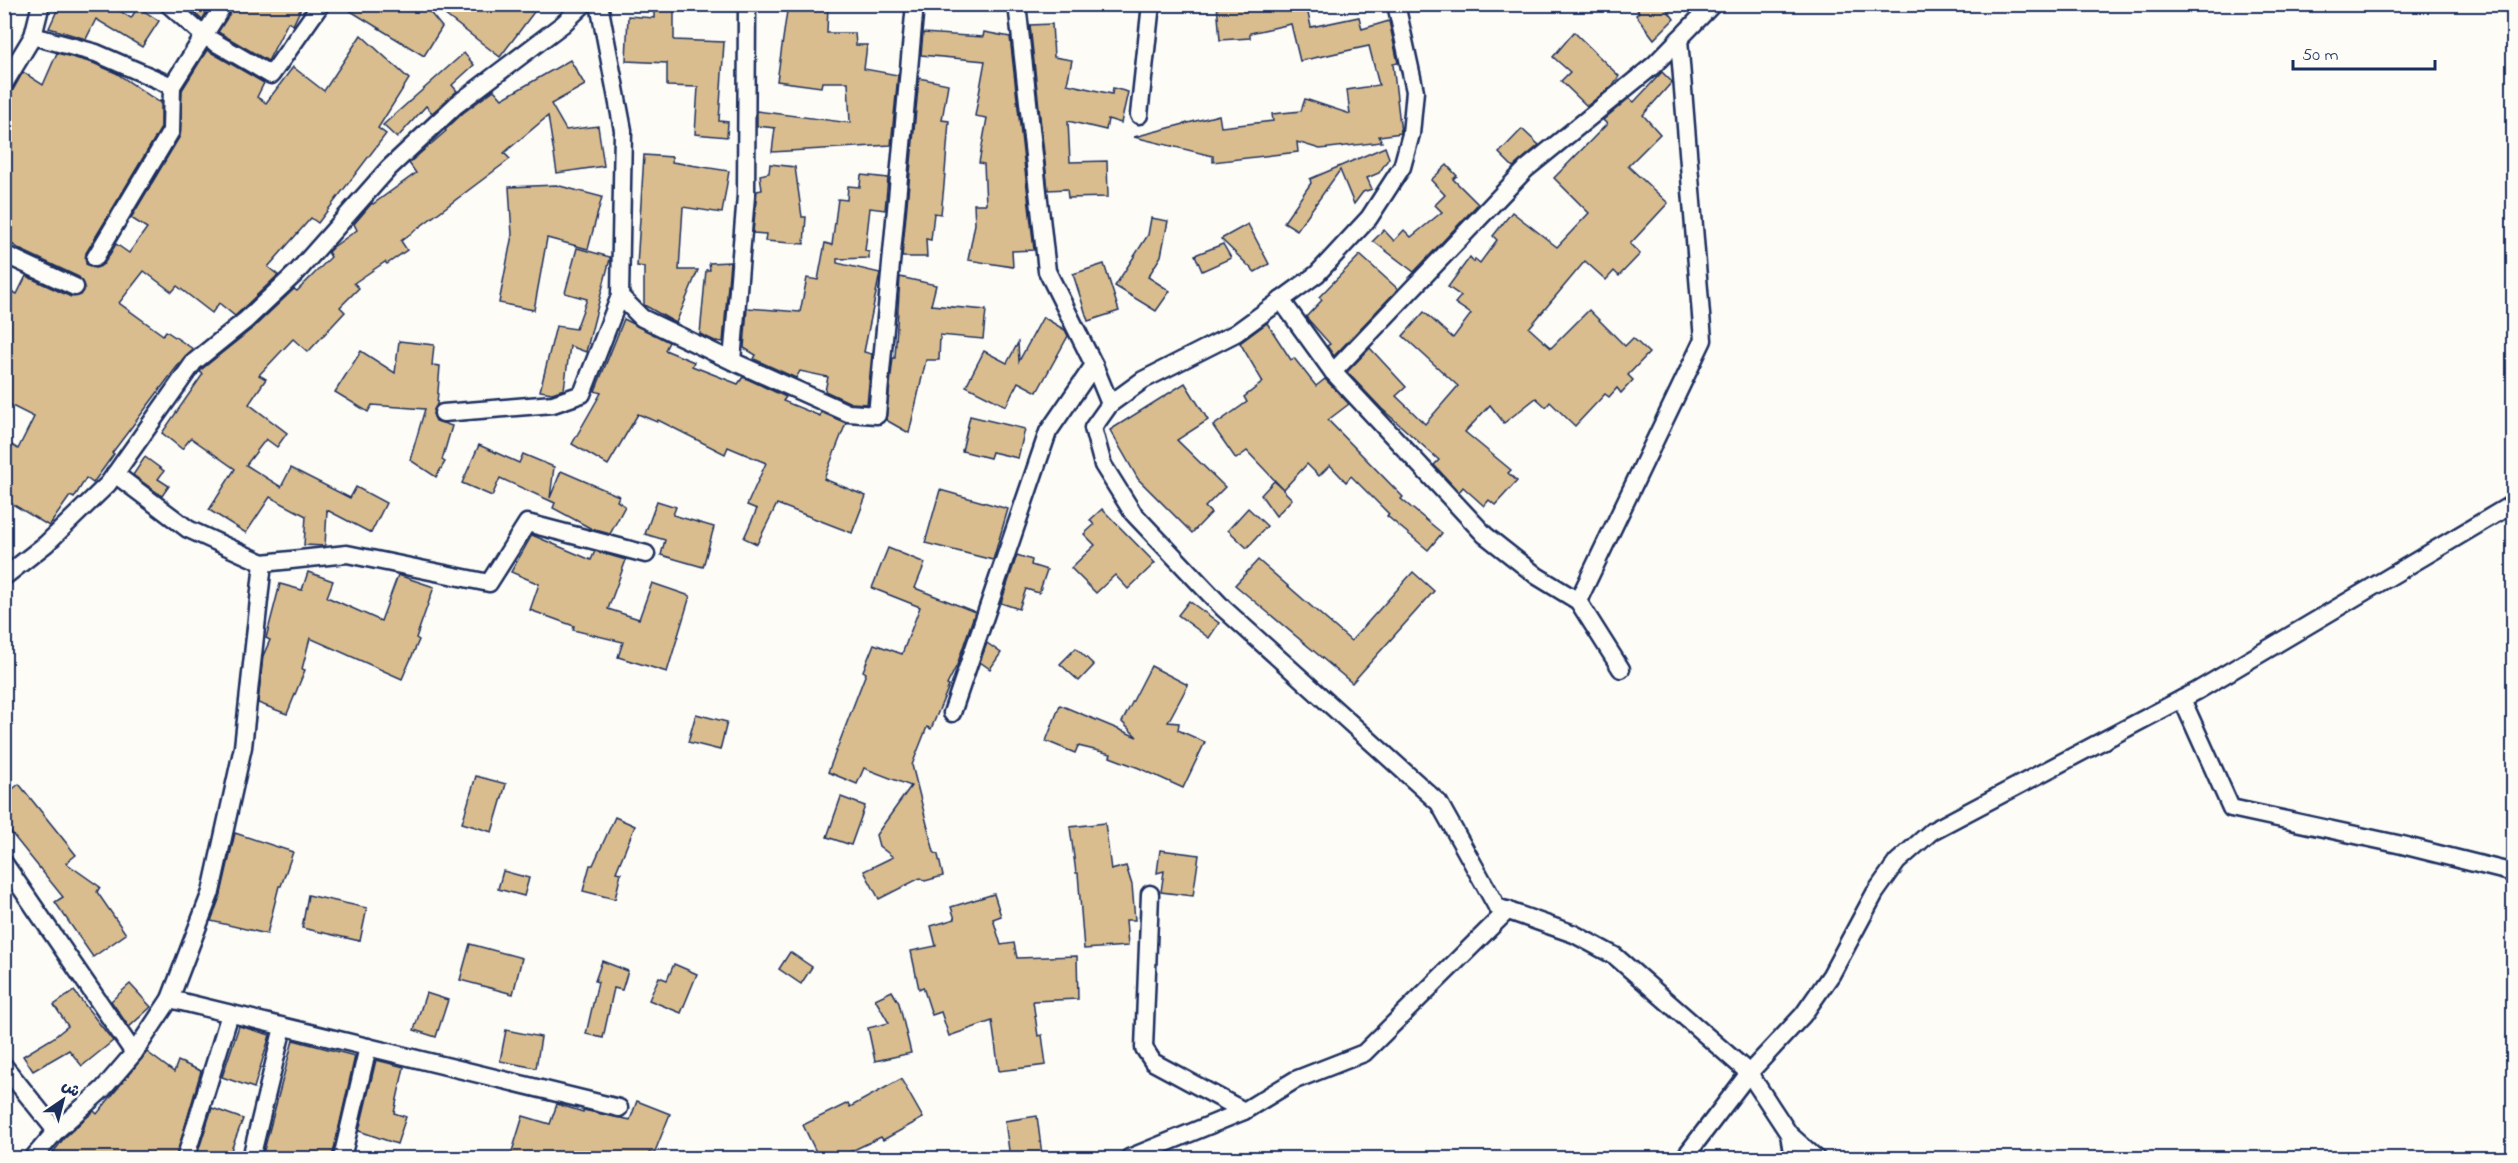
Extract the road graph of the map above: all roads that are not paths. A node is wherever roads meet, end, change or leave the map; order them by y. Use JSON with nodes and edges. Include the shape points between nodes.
{"nodes":[{"id":1,"x":41,"y":4,"type":"edge"},
{"id":2,"x":168,"y":4,"type":"edge"},
{"id":3,"x":224,"y":4,"type":"edge"},
{"id":4,"x":321,"y":4,"type":"edge"},
{"id":5,"x":584,"y":4,"type":"edge"},
{"id":6,"x":598,"y":4,"type":"edge"},
{"id":7,"x":747,"y":4,"type":"edge"},
{"id":8,"x":915,"y":4,"type":"edge"},
{"id":9,"x":1017,"y":4,"type":"edge"},
{"id":10,"x":1151,"y":4,"type":"edge"},
{"id":11,"x":1396,"y":4,"type":"edge"},
{"id":12,"x":1713,"y":4,"type":"edge"},
{"id":13,"x":33,"y":36,"type":"junction"},
{"id":14,"x":204,"y":36,"type":"junction"},
{"id":15,"x":1679,"y":39,"type":"junction"},
{"id":16,"x":4,"y":84,"type":"edge"},
{"id":17,"x":172,"y":86,"type":"junction"},
{"id":18,"x":1139,"y":115,"type":"dead end"},
{"id":19,"x":4,"y":254,"type":"edge"},
{"id":20,"x":95,"y":258,"type":"dead end"},
{"id":21,"x":75,"y":287,"type":"dead end"},
{"id":22,"x":620,"y":296,"type":"junction"},
{"id":23,"x":1281,"y":300,"type":"junction"},
{"id":24,"x":732,"y":360,"type":"junction"},
{"id":25,"x":1094,"y":365,"type":"junction"},
{"id":26,"x":1333,"y":372,"type":"junction"},
{"id":27,"x":1110,"y":404,"type":"junction"},
{"id":28,"x":443,"y":413,"type":"dead end"},
{"id":29,"x":115,"y":474,"type":"junction"},
{"id":30,"x":2514,"y":503,"type":"edge"},
{"id":31,"x":646,"y":554,"type":"dead end"},
{"id":32,"x":263,"y":563,"type":"junction"},
{"id":33,"x":4,"y":577,"type":"edge"},
{"id":34,"x":1578,"y":601,"type":"junction"},
{"id":35,"x":1621,"y":669,"type":"dead end"},
{"id":36,"x":2182,"y":699,"type":"junction"},
{"id":37,"x":952,"y":713,"type":"dead end"},
{"id":38,"x":4,"y":863,"type":"edge"},
{"id":39,"x":2514,"y":873,"type":"edge"},
{"id":40,"x":1150,"y":894,"type":"dead end"},
{"id":41,"x":1508,"y":910,"type":"junction"},
{"id":42,"x":170,"y":999,"type":"junction"},
{"id":43,"x":230,"y":1014,"type":"junction"},
{"id":44,"x":283,"y":1027,"type":"junction"},
{"id":45,"x":368,"y":1047,"type":"junction"},
{"id":46,"x":134,"y":1053,"type":"junction"},
{"id":47,"x":4,"y":1066,"type":"edge"},
{"id":48,"x":1749,"y":1073,"type":"junction"},
{"id":49,"x":620,"y":1108,"type":"dead end"},
{"id":50,"x":1244,"y":1111,"type":"junction"},
{"id":51,"x":56,"y":1131,"type":"junction"},
{"id":52,"x":1789,"y":1134,"type":"junction"},
{"id":53,"x":186,"y":1156,"type":"dead end"},
{"id":54,"x":33,"y":1158,"type":"edge"},
{"id":55,"x":251,"y":1158,"type":"edge"},
{"id":56,"x":342,"y":1158,"type":"edge"},
{"id":57,"x":1129,"y":1158,"type":"edge"},
{"id":58,"x":1684,"y":1158,"type":"edge"},
{"id":59,"x":1793,"y":1158,"type":"edge"},
{"id":60,"x":1816,"y":1158,"type":"edge"}],
"edges":[{"from":1,"to":13,"type":"street"},
{"from":2,"to":14,"type":"street"},
{"from":3,"to":14,"type":"street"},
{"from":4,"to":14,"type":"street","via":[[271,75]]},
{"from":5,"to":29,"type":"street","via":[[456,105],[389,168],[297,272],[194,362]]},
{"from":6,"to":22,"type":"street","via":[[622,130]]},
{"from":7,"to":24,"type":"street","via":[[746,196]]},
{"from":8,"to":24,"type":"street","via":[[877,415],[848,413]]},
{"from":9,"to":25,"type":"street","via":[[1047,271]]},
{"from":10,"to":18,"type":"street"},
{"from":11,"to":23,"type":"street","via":[[1415,91],[1411,134],[1402,167],[1370,218],[1317,274]]},
{"from":12,"to":15,"type":"street"},
{"from":13,"to":16,"type":"street"},
{"from":13,"to":17,"type":"street","via":[[96,53]]},
{"from":14,"to":17,"type":"street"},
{"from":15,"to":26,"type":"street","via":[[1526,169]]},
{"from":15,"to":34,"type":"street","via":[[1703,340]]},
{"from":17,"to":20,"type":"street","via":[[171,131]]},
{"from":19,"to":21,"type":"street"},
{"from":22,"to":24,"type":"street","via":[[642,318]]},
{"from":22,"to":28,"type":"street","via":[[582,394],[553,404]]},
{"from":23,"to":26,"type":"street"},
{"from":23,"to":27,"type":"street","via":[[1236,333],[1143,380]]},
{"from":25,"to":27,"type":"street"},
{"from":25,"to":37,"type":"street","via":[[1048,432]]},
{"from":26,"to":34,"type":"street","via":[[1485,535],[1537,576]]},
{"from":27,"to":41,"type":"street","via":[[1092,428],[1103,465],[1133,513],[1222,608],[1439,803],[1497,906]]},
{"from":29,"to":32,"type":"street","via":[[188,529]]},
{"from":29,"to":33,"type":"street","via":[[46,544]]},
{"from":30,"to":36,"type":"street"},
{"from":31,"to":32,"type":"street","via":[[527,523],[489,583],[347,554]]},
{"from":32,"to":42,"type":"street","via":[[243,747],[211,892]]},
{"from":34,"to":35,"type":"street"},
{"from":36,"to":39,"type":"street","via":[[2231,808]]},
{"from":36,"to":48,"type":"street","via":[[1932,831],[1897,862],[1875,893],[1826,983],[1803,1015]]},
{"from":38,"to":46,"type":"street"},
{"from":40,"to":50,"type":"street","via":[[1144,1048],[1153,1062]]},
{"from":41,"to":48,"type":"street","via":[[1574,934],[1615,956]]},
{"from":41,"to":50,"type":"street","via":[[1364,1053],[1295,1080]]},
{"from":42,"to":43,"type":"street"},
{"from":42,"to":46,"type":"street"},
{"from":43,"to":44,"type":"street"},
{"from":43,"to":53,"type":"street"},
{"from":44,"to":45,"type":"street"},
{"from":44,"to":55,"type":"street"},
{"from":45,"to":49,"type":"street"},
{"from":45,"to":56,"type":"street"},
{"from":46,"to":51,"type":"street","via":[[103,1089]]},
{"from":47,"to":51,"type":"street"},
{"from":48,"to":52,"type":"street"},
{"from":48,"to":58,"type":"street"},
{"from":50,"to":57,"type":"street"},
{"from":51,"to":54,"type":"street"},
{"from":52,"to":59,"type":"street"},
{"from":52,"to":60,"type":"street"}]}
